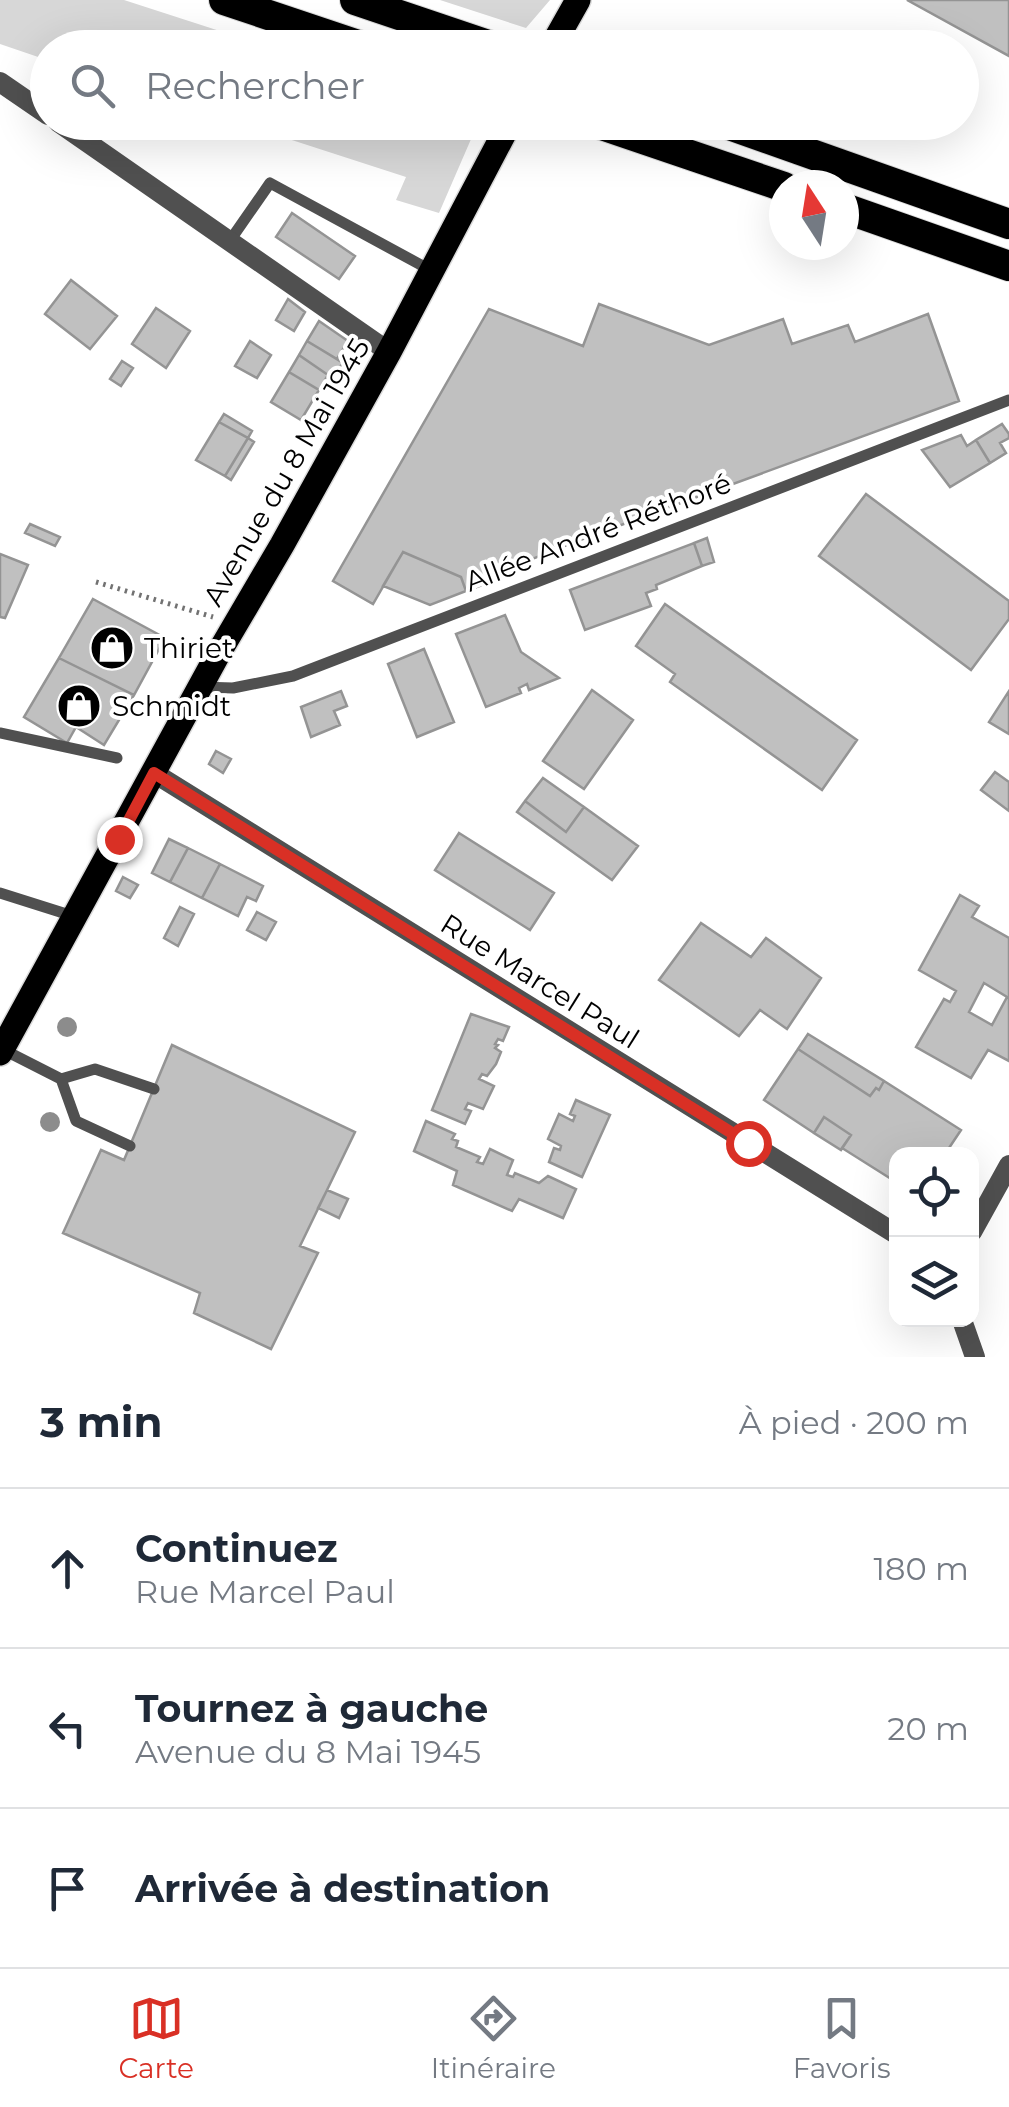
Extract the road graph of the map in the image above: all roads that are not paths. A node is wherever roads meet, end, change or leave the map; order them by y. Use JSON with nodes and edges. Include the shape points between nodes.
{"nodes":[{"id":1,"x":224,"y":0,"type":"edge"},
{"id":2,"x":355,"y":0,"type":"edge"},
{"id":3,"x":578,"y":0,"type":"edge"},
{"id":4,"x":313,"y":30,"type":"edge"},
{"id":5,"x":444,"y":30,"type":"edge"},
{"id":6,"x":561,"y":30,"type":"edge"},
{"id":7,"x":0,"y":82,"type":"edge"},
{"id":8,"x":30,"y":103,"type":"edge"},
{"id":9,"x":84,"y":140,"type":"edge"},
{"id":10,"x":501,"y":140,"type":"edge"},
{"id":11,"x":646,"y":140,"type":"edge"},
{"id":12,"x":772,"y":140,"type":"edge"},
{"id":13,"x":769,"y":182,"type":"edge"},
{"id":14,"x":859,"y":213,"type":"edge"},
{"id":15,"x":1009,"y":224,"type":"edge"},
{"id":16,"x":229,"y":242,"type":"junction"},
{"id":17,"x":1009,"y":266,"type":"edge"},
{"id":18,"x":432,"y":270,"type":"junction"},
{"id":19,"x":389,"y":352,"type":"junction"},
{"id":20,"x":1009,"y":400,"type":"edge"},
{"id":21,"x":200,"y":687,"type":"junction"},
{"id":22,"x":0,"y":733,"type":"edge"},
{"id":23,"x":117,"y":758,"type":"dead end"},
{"id":24,"x":154,"y":773,"type":"junction"},
{"id":25,"x":0,"y":893,"type":"edge"},
{"id":26,"x":76,"y":917,"type":"junction"},
{"id":27,"x":1,"y":1051,"type":"edge"},
{"id":28,"x":61,"y":1079,"type":"junction"},
{"id":29,"x":154,"y":1089,"type":"dead end"},
{"id":30,"x":130,"y":1146,"type":"dead end"},
{"id":31,"x":1009,"y":1165,"type":"edge"},
{"id":32,"x":979,"y":1219,"type":"edge"},
{"id":33,"x":889,"y":1230,"type":"edge"},
{"id":34,"x":964,"y":1327,"type":"edge"},
{"id":35,"x":975,"y":1357,"type":"edge"}],
"edges":[{"from":1,"to":4,"type":"highway"},
{"from":2,"to":5,"type":"highway"},
{"from":3,"to":6,"type":"main road"},
{"from":7,"to":8,"type":"street"},
{"from":9,"to":16,"type":"street"},
{"from":10,"to":18,"type":"main road","name":"Avenue du 8 Mai 1945"},
{"from":11,"to":13,"type":"highway"},
{"from":12,"to":15,"type":"highway"},
{"from":14,"to":17,"type":"highway"},
{"from":16,"to":18,"type":"lane","via":[[270,183]]},
{"from":16,"to":19,"type":"street"},
{"from":18,"to":19,"type":"main road","name":"Avenue du 8 Mai 1945"},
{"from":19,"to":21,"type":"main road","name":"Avenue du 8 Mai 1945"},
{"from":20,"to":21,"type":"lane","name":"Allée André Réthoré","via":[[294,676]]},
{"from":21,"to":24,"type":"main road","name":"Avenue du 8 Mai 1945"},
{"from":22,"to":23,"type":"lane"},
{"from":24,"to":26,"type":"main road","name":"Avenue du 8 Mai 1945"},
{"from":24,"to":33,"type":"street","name":"Rue Marcel Paul"},
{"from":25,"to":26,"type":"lane"},
{"from":26,"to":27,"type":"main road","name":"Avenue du 8 Mai 1945"},
{"from":27,"to":28,"type":"lane"},
{"from":28,"to":29,"type":"lane","via":[[95,1069]]},
{"from":28,"to":30,"type":"lane","via":[[76,1121]]},
{"from":31,"to":32,"type":"street"},
{"from":34,"to":35,"type":"street"}]}
